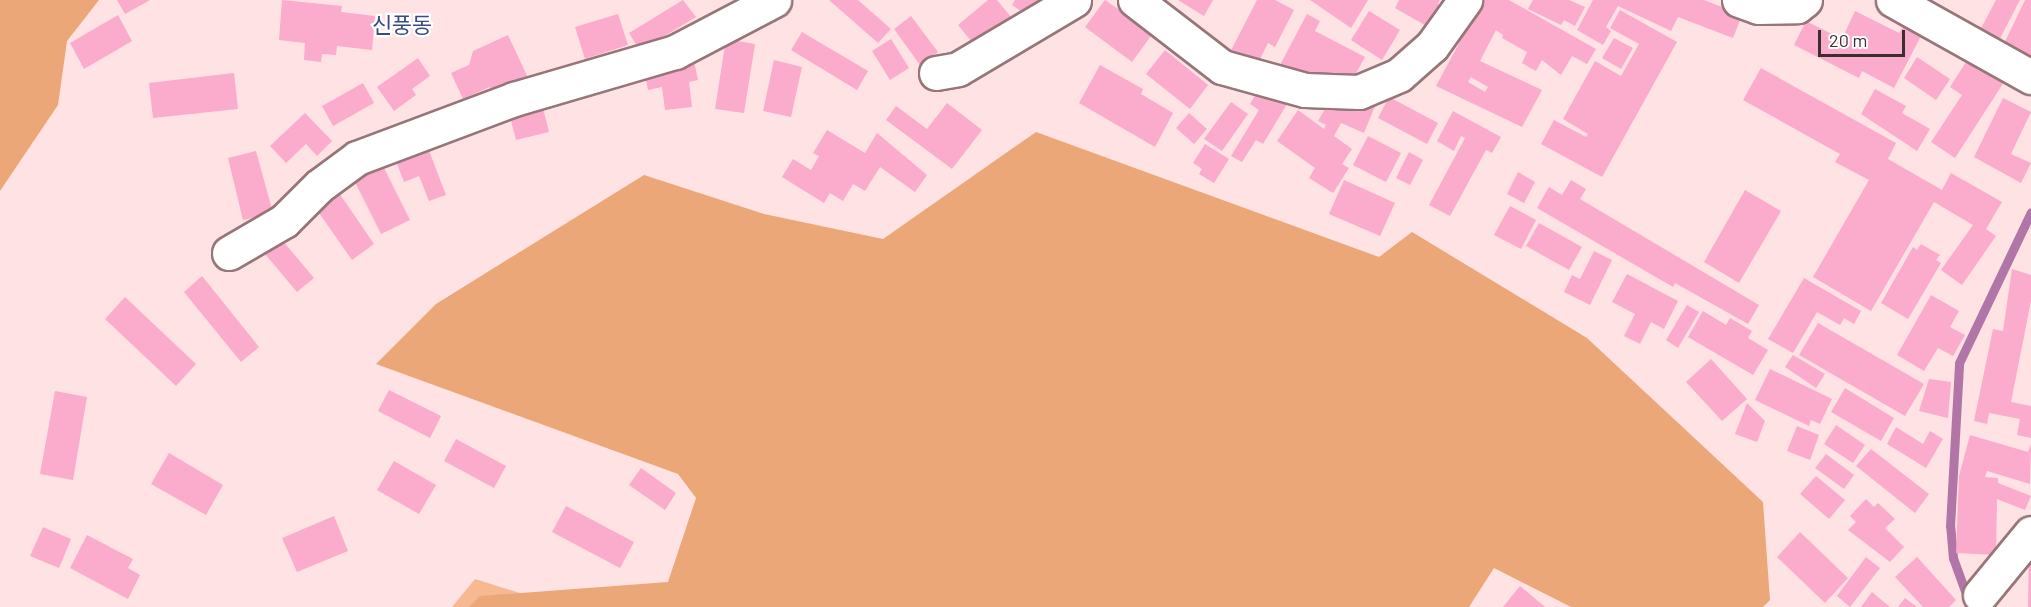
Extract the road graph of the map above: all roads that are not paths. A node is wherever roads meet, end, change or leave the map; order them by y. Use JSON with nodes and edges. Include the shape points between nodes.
{"nodes":[{"id":1,"x":774,"y":0,"type":"edge"},
{"id":2,"x":1074,"y":0,"type":"edge"},
{"id":3,"x":1135,"y":0,"type":"edge"},
{"id":4,"x":1465,"y":0,"type":"edge"},
{"id":5,"x":1739,"y":0,"type":"edge"},
{"id":6,"x":1805,"y":0,"type":"edge"},
{"id":7,"x":1893,"y":0,"type":"edge"},
{"id":8,"x":936,"y":73,"type":"dead end"},
{"id":9,"x":2031,"y":77,"type":"edge"},
{"id":10,"x":229,"y":253,"type":"dead end"},
{"id":11,"x":2031,"y":533,"type":"edge"},
{"id":12,"x":1980,"y":595,"type":"dead end"}],
"edges":[{"from":1,"to":10,"type":"street","via":[[675,52],[514,99],[357,158],[318,186],[284,221]]},
{"from":2,"to":8,"type":"street","via":[[958,69]]},
{"from":3,"to":4,"type":"street","via":[[1222,67],[1305,90],[1359,92],[1399,75],[1424,53]]},
{"from":5,"to":6,"type":"street","via":[[1758,7],[1797,6]]},
{"from":7,"to":9,"type":"street"},
{"from":11,"to":12,"type":"street"}]}
